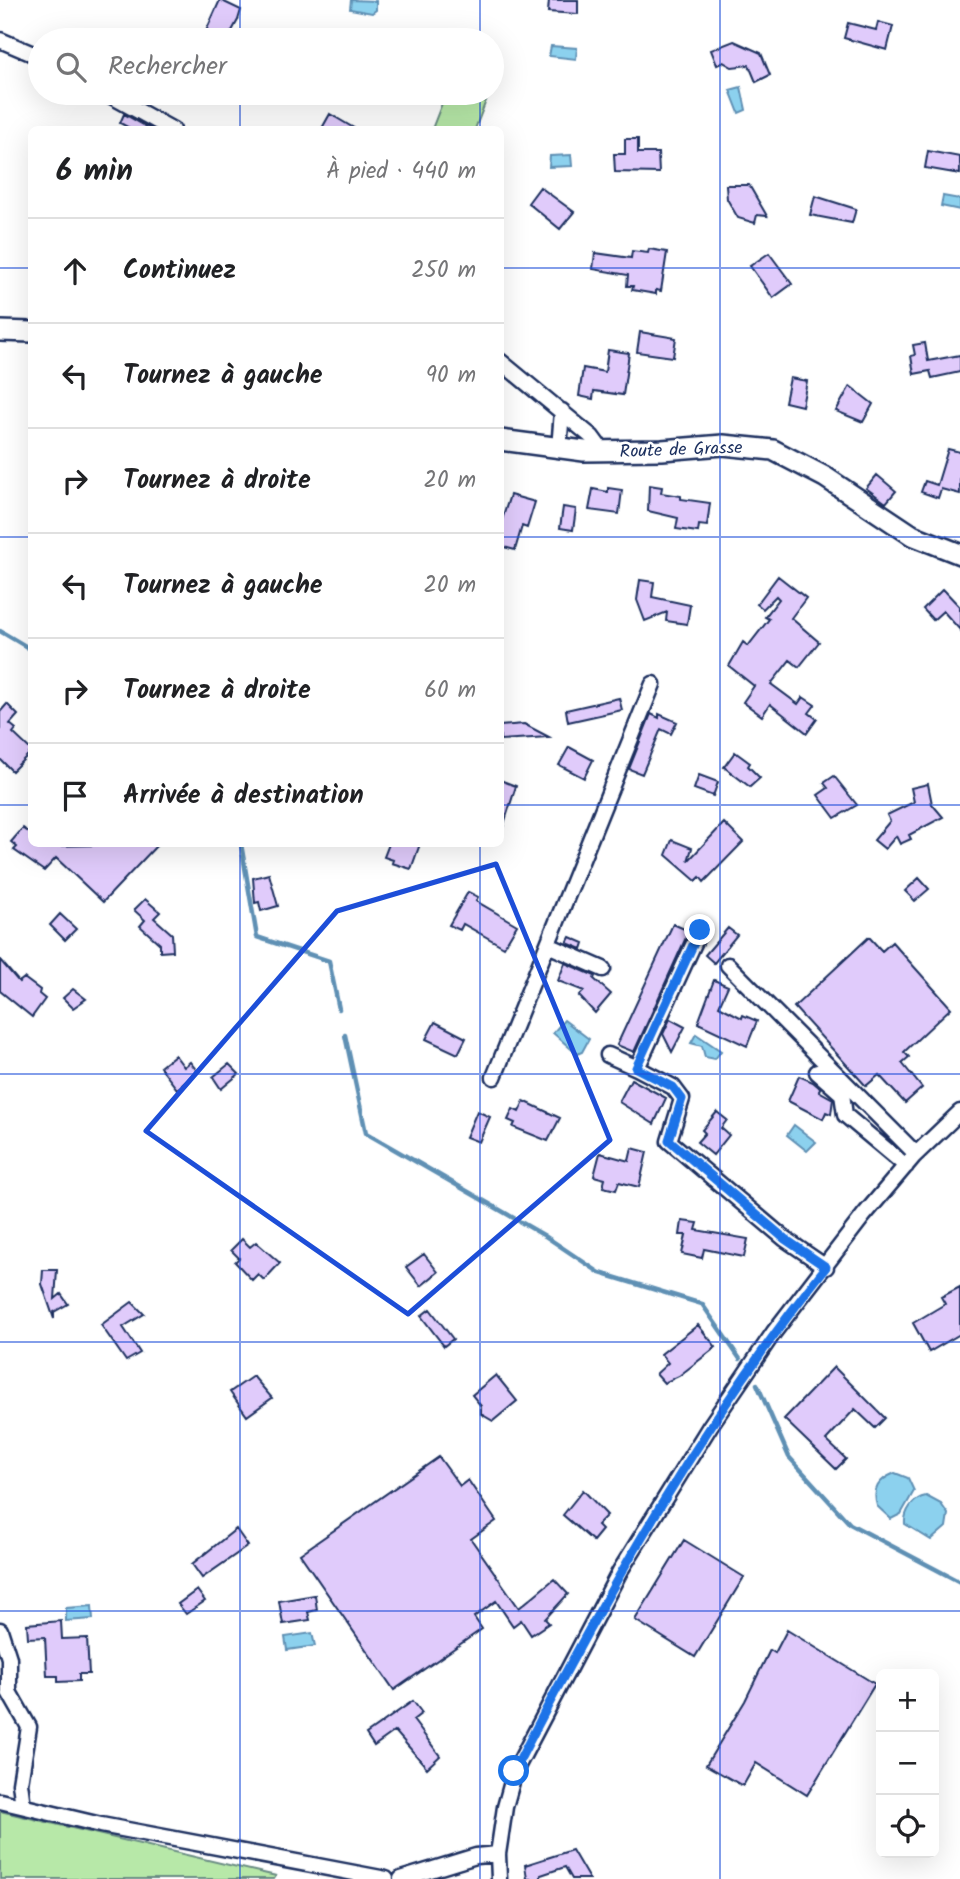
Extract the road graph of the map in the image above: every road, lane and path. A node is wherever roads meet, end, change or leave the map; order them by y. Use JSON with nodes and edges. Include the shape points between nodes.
{"nodes":[{"id":1,"x":0,"y":40,"type":"edge"},
{"id":2,"x":28,"y":52,"type":"edge"},
{"id":3,"x":128,"y":105,"type":"edge"},
{"id":4,"x":166,"y":126,"type":"edge"},
{"id":5,"x":0,"y":331,"type":"edge"},
{"id":6,"x":28,"y":332,"type":"edge"},
{"id":7,"x":504,"y":364,"type":"edge"},
{"id":8,"x":562,"y":411,"type":"junction"},
{"id":9,"x":504,"y":441,"type":"edge"},
{"id":10,"x":559,"y":449,"type":"junction"},
{"id":11,"x":603,"y":452,"type":"junction"},
{"id":12,"x":960,"y":554,"type":"edge"},
{"id":13,"x":653,"y":684,"type":"dead end"},
{"id":14,"x":700,"y":930,"type":"dead end"},
{"id":15,"x":548,"y":944,"type":"junction"},
{"id":16,"x":727,"y":965,"type":"dead end"},
{"id":17,"x":603,"y":969,"type":"dead end"},
{"id":18,"x":608,"y":1055,"type":"dead end"},
{"id":19,"x":636,"y":1068,"type":"junction"},
{"id":20,"x":817,"y":1072,"type":"dead end"},
{"id":21,"x":494,"y":1077,"type":"dead end"},
{"id":22,"x":960,"y":1112,"type":"edge"},
{"id":23,"x":916,"y":1154,"type":"junction"},
{"id":24,"x":906,"y":1166,"type":"junction"},
{"id":25,"x":826,"y":1267,"type":"junction"},
{"id":26,"x":0,"y":1630,"type":"edge"},
{"id":27,"x":0,"y":1801,"type":"edge"},
{"id":28,"x":23,"y":1806,"type":"junction"},
{"id":29,"x":498,"y":1854,"type":"junction"},
{"id":30,"x":386,"y":1879,"type":"edge"},
{"id":31,"x":401,"y":1879,"type":"edge"},
{"id":32,"x":499,"y":1879,"type":"edge"}],
"edges":[{"from":1,"to":2,"type":"street"},
{"from":3,"to":4,"type":"street"},
{"from":5,"to":6,"type":"street"},
{"from":7,"to":8,"type":"street"},
{"from":8,"to":10,"type":"street"},
{"from":8,"to":11,"type":"street"},
{"from":9,"to":10,"type":"street","name":"Route de Grasse"},
{"from":10,"to":11,"type":"street","name":"Route de Grasse"},
{"from":11,"to":12,"type":"street","name":"Route de Grasse","via":[[723,445],[773,450],[817,471],[912,535]]},
{"from":13,"to":15,"type":"street"},
{"from":14,"to":19,"type":"street"},
{"from":15,"to":17,"type":"street"},
{"from":15,"to":21,"type":"street"},
{"from":16,"to":23,"type":"street"},
{"from":18,"to":19,"type":"street"},
{"from":19,"to":25,"type":"street","via":[[673,1087],[682,1099],[669,1140],[785,1239]]},
{"from":20,"to":24,"type":"street","via":[[842,1094],[845,1115]]},
{"from":22,"to":23,"type":"street"},
{"from":23,"to":24,"type":"street"},
{"from":24,"to":25,"type":"street"},
{"from":25,"to":29,"type":"street","via":[[738,1384],[620,1571],[514,1771]]},
{"from":26,"to":28,"type":"street","via":[[9,1658],[9,1692],[29,1727],[20,1783]]},
{"from":27,"to":28,"type":"street"},
{"from":28,"to":30,"type":"street"},
{"from":29,"to":31,"type":"street","via":[[476,1856]]},
{"from":29,"to":32,"type":"street"}]}
